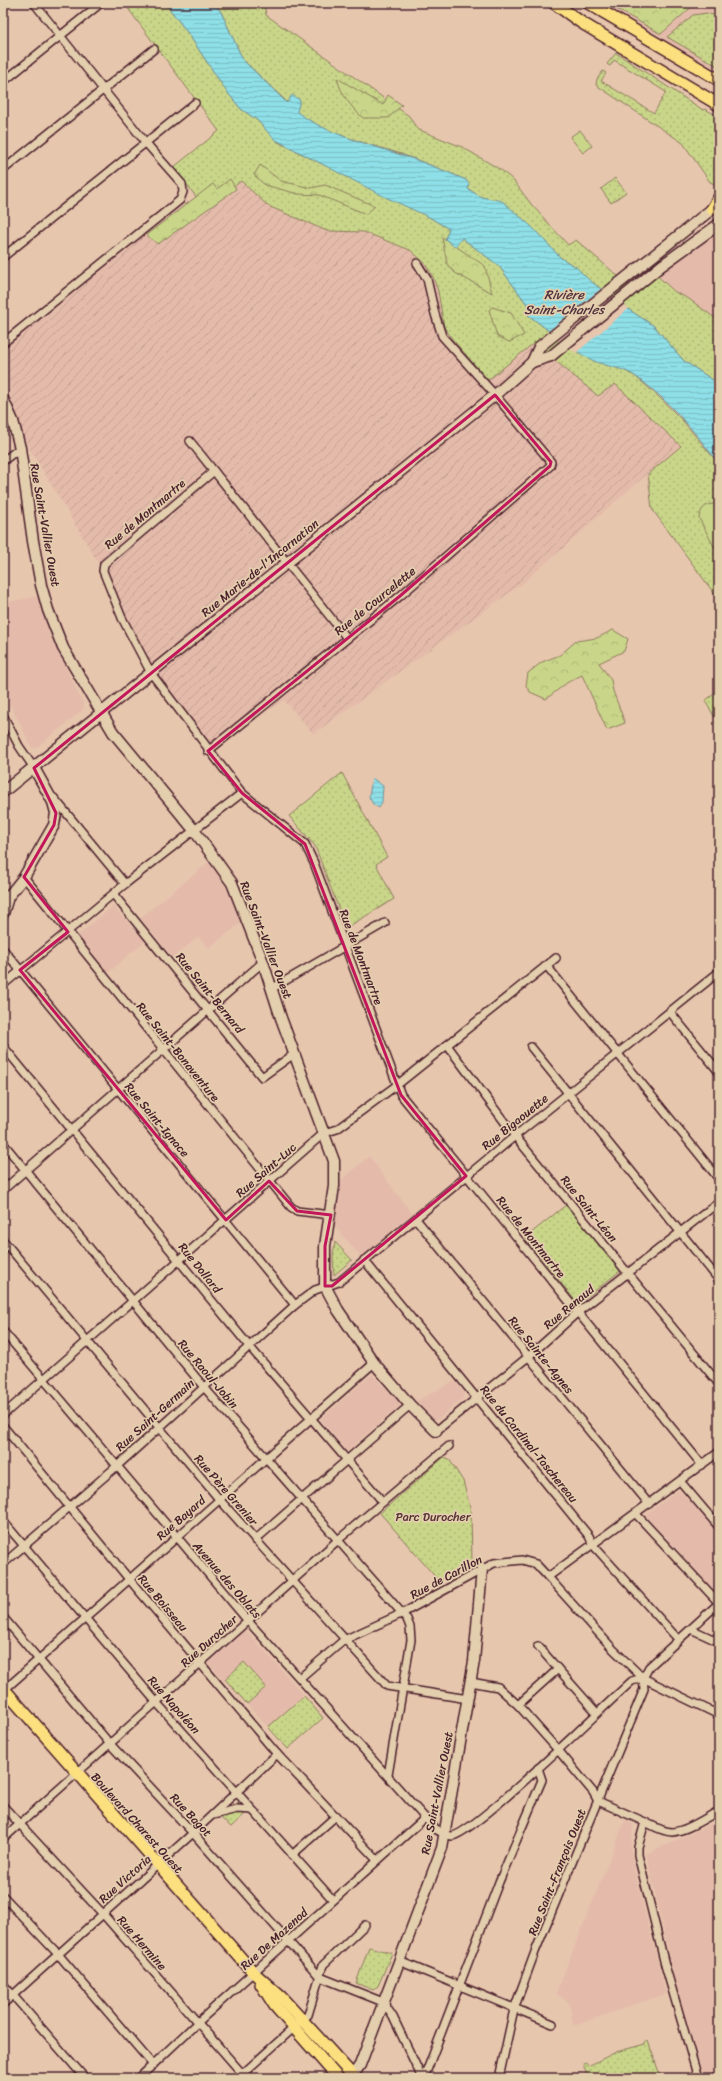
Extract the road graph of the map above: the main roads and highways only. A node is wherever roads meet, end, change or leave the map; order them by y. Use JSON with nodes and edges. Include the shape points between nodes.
{"nodes":[{"id":1,"x":554,"y":3,"type":"edge"},
{"id":2,"x":589,"y":3,"type":"edge"},
{"id":3,"x":719,"y":80,"type":"edge"},
{"id":4,"x":719,"y":105,"type":"edge"},
{"id":5,"x":719,"y":198,"type":"edge"},
{"id":6,"x":716,"y":206,"type":"edge"},
{"id":7,"x":3,"y":1690,"type":"edge"},
{"id":8,"x":297,"y":2023,"type":"junction"},
{"id":9,"x":353,"y":2077,"type":"edge"},
{"id":10,"x":338,"y":2078,"type":"edge"}],
"edges":[{"from":1,"to":4,"type":"main road","via":[[582,23]]},
{"from":2,"to":3,"type":"main road"},
{"from":5,"to":6,"type":"main road"},
{"from":7,"to":8,"type":"main road","name":"Boulevard Charest Ouest","via":[[254,1973],[275,2006]]},
{"from":8,"to":9,"type":"main road","name":"Boulevard Charest Ouest"},
{"from":8,"to":10,"type":"main road","name":"Boulevard Charest Ouest"}]}
